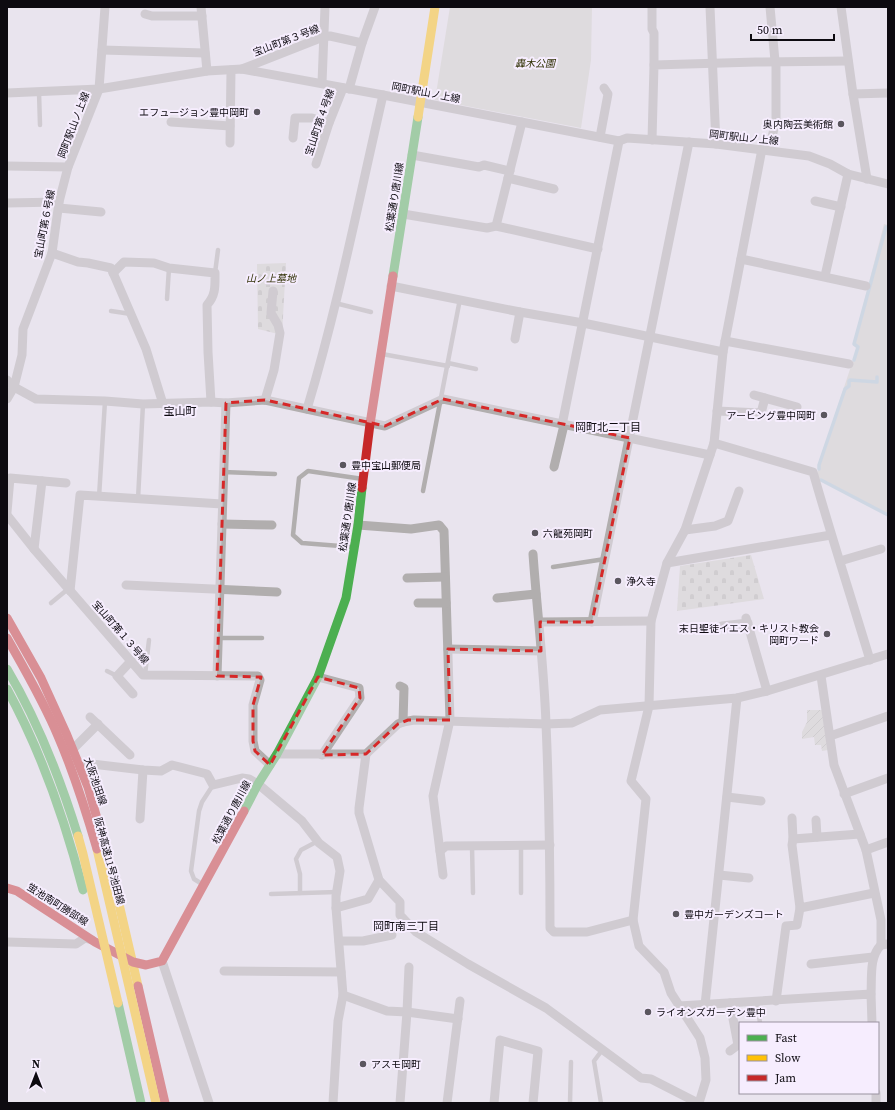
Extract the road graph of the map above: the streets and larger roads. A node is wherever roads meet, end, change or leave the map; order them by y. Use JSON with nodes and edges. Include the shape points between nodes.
{"nodes":[{"id":1,"x":105,"y":7,"type":"edge"},
{"id":2,"x":325,"y":7,"type":"edge"},
{"id":3,"x":375,"y":7,"type":"edge"},
{"id":4,"x":435,"y":7,"type":"edge"},
{"id":5,"x":652,"y":7,"type":"edge"},
{"id":6,"x":710,"y":7,"type":"edge"},
{"id":7,"x":770,"y":7,"type":"edge"},
{"id":8,"x":841,"y":7,"type":"edge"},
{"id":9,"x":202,"y":11,"type":"edge"},
{"id":10,"x":145,"y":14,"type":"dead end"},
{"id":11,"x":323,"y":37,"type":"junction"},
{"id":12,"x":362,"y":43,"type":"junction"},
{"id":13,"x":102,"y":50,"type":"junction"},
{"id":14,"x":205,"y":52,"type":"junction"},
{"id":15,"x":775,"y":61,"type":"junction"},
{"id":16,"x":848,"y":61,"type":"junction"},
{"id":17,"x":713,"y":64,"type":"junction"},
{"id":18,"x":654,"y":65,"type":"junction"},
{"id":19,"x":242,"y":69,"type":"junction"},
{"id":20,"x":230,"y":70,"type":"junction"},
{"id":21,"x":207,"y":71,"type":"junction"},
{"id":22,"x":322,"y":83,"type":"junction"},
{"id":23,"x":346,"y":88,"type":"junction"},
{"id":24,"x":604,"y":88,"type":"dead end"},
{"id":25,"x":99,"y":89,"type":"junction"},
{"id":26,"x":7,"y":93,"type":"edge"},
{"id":27,"x":888,"y":93,"type":"edge"},
{"id":28,"x":853,"y":94,"type":"junction"},
{"id":29,"x":383,"y":95,"type":"junction"},
{"id":30,"x":420,"y":102,"type":"junction"},
{"id":31,"x":171,"y":122,"type":"dead end"},
{"id":32,"x":522,"y":122,"type":"junction"},
{"id":33,"x":329,"y":123,"type":"junction"},
{"id":34,"x":230,"y":126,"type":"junction"},
{"id":35,"x":600,"y":137,"type":"junction"},
{"id":36,"x":293,"y":138,"type":"dead end"},
{"id":37,"x":652,"y":140,"type":"junction"},
{"id":38,"x":619,"y":141,"type":"junction"},
{"id":39,"x":689,"y":142,"type":"junction"},
{"id":40,"x":230,"y":143,"type":"dead end"},
{"id":41,"x":716,"y":144,"type":"junction"},
{"id":42,"x":765,"y":150,"type":"junction"},
{"id":43,"x":412,"y":155,"type":"junction"},
{"id":44,"x":316,"y":164,"type":"dead end"},
{"id":45,"x":7,"y":166,"type":"edge"},
{"id":46,"x":68,"y":167,"type":"junction"},
{"id":47,"x":509,"y":174,"type":"junction"},
{"id":48,"x":848,"y":174,"type":"junction"},
{"id":49,"x":867,"y":179,"type":"junction"},
{"id":50,"x":888,"y":184,"type":"edge"},
{"id":51,"x":554,"y":189,"type":"dead end"},
{"id":52,"x":815,"y":202,"type":"dead end"},
{"id":53,"x":7,"y":203,"type":"edge"},
{"id":54,"x":59,"y":205,"type":"junction"},
{"id":55,"x":841,"y":207,"type":"junction"},
{"id":56,"x":101,"y":212,"type":"dead end"},
{"id":57,"x":403,"y":214,"type":"junction"},
{"id":58,"x":496,"y":226,"type":"junction"},
{"id":59,"x":598,"y":248,"type":"junction"},
{"id":60,"x":52,"y":253,"type":"junction"},
{"id":61,"x":741,"y":259,"type":"junction"},
{"id":62,"x":113,"y":273,"type":"junction"},
{"id":63,"x":825,"y":276,"type":"junction"},
{"id":64,"x":392,"y":286,"type":"junction"},
{"id":65,"x":866,"y":286,"type":"dead end"},
{"id":66,"x":273,"y":291,"type":"dead end"},
{"id":67,"x":520,"y":312,"type":"junction"},
{"id":68,"x":583,"y":323,"type":"junction"},
{"id":69,"x":650,"y":336,"type":"junction"},
{"id":70,"x":515,"y":339,"type":"dead end"},
{"id":71,"x":725,"y":341,"type":"junction"},
{"id":72,"x":723,"y":352,"type":"junction"},
{"id":73,"x":849,"y":364,"type":"dead end"},
{"id":74,"x":7,"y":380,"type":"edge"},
{"id":75,"x":14,"y":388,"type":"junction"},
{"id":76,"x":754,"y":395,"type":"dead end"},
{"id":77,"x":7,"y":398,"type":"edge"},
{"id":78,"x":766,"y":398,"type":"junction"},
{"id":79,"x":265,"y":400,"type":"junction"},
{"id":80,"x":211,"y":402,"type":"junction"},
{"id":81,"x":226,"y":403,"type":"junction"},
{"id":82,"x":163,"y":404,"type":"junction"},
{"id":83,"x":797,"y":407,"type":"dead end"},
{"id":84,"x":307,"y":409,"type":"junction"},
{"id":85,"x":717,"y":411,"type":"junction"},
{"id":86,"x":370,"y":424,"type":"junction"},
{"id":87,"x":563,"y":425,"type":"junction"},
{"id":88,"x":630,"y":438,"type":"junction"},
{"id":89,"x":714,"y":443,"type":"junction"},
{"id":90,"x":710,"y":455,"type":"junction"},
{"id":91,"x":554,"y":467,"type":"dead end"},
{"id":92,"x":42,"y":481,"type":"junction"},
{"id":93,"x":66,"y":483,"type":"dead end"},
{"id":94,"x":739,"y":491,"type":"dead end"},
{"id":95,"x":222,"y":504,"type":"junction"},
{"id":96,"x":7,"y":514,"type":"edge"},
{"id":97,"x":222,"y":524,"type":"junction"},
{"id":98,"x":272,"y":525,"type":"dead end"},
{"id":99,"x":358,"y":525,"type":"junction"},
{"id":100,"x":685,"y":530,"type":"junction"},
{"id":101,"x":831,"y":535,"type":"junction"},
{"id":102,"x":34,"y":549,"type":"junction"},
{"id":103,"x":881,"y":549,"type":"dead end"},
{"id":104,"x":533,"y":554,"type":"dead end"},
{"id":105,"x":840,"y":561,"type":"junction"},
{"id":106,"x":667,"y":563,"type":"junction"},
{"id":107,"x":445,"y":577,"type":"junction"},
{"id":108,"x":407,"y":578,"type":"dead end"},
{"id":109,"x":126,"y":586,"type":"dead end"},
{"id":110,"x":220,"y":589,"type":"junction"},
{"id":111,"x":70,"y":590,"type":"junction"},
{"id":112,"x":277,"y":592,"type":"dead end"},
{"id":113,"x":536,"y":594,"type":"junction"},
{"id":114,"x":497,"y":598,"type":"dead end"},
{"id":115,"x":418,"y":603,"type":"dead end"},
{"id":116,"x":446,"y":604,"type":"junction"},
{"id":117,"x":7,"y":618,"type":"edge"},
{"id":118,"x":651,"y":621,"type":"junction"},
{"id":119,"x":540,"y":622,"type":"junction"},
{"id":120,"x":592,"y":622,"type":"junction"},
{"id":121,"x":722,"y":626,"type":"dead end"},
{"id":122,"x":7,"y":638,"type":"edge"},
{"id":123,"x":448,"y":649,"type":"junction"},
{"id":124,"x":541,"y":651,"type":"junction"},
{"id":125,"x":888,"y":654,"type":"edge"},
{"id":126,"x":870,"y":660,"type":"junction"},
{"id":127,"x":131,"y":661,"type":"junction"},
{"id":128,"x":7,"y":669,"type":"edge"},
{"id":129,"x":217,"y":676,"type":"junction"},
{"id":130,"x":821,"y":676,"type":"junction"},
{"id":131,"x":318,"y":677,"type":"junction"},
{"id":132,"x":400,"y":686,"type":"dead end"},
{"id":133,"x":7,"y":689,"type":"edge"},
{"id":134,"x":767,"y":691,"type":"junction"},
{"id":135,"x":133,"y":694,"type":"dead end"},
{"id":136,"x":737,"y":698,"type":"junction"},
{"id":137,"x":649,"y":706,"type":"junction"},
{"id":138,"x":888,"y":716,"type":"edge"},
{"id":139,"x":90,"y":717,"type":"dead end"},
{"id":140,"x":450,"y":720,"type":"junction"},
{"id":141,"x":403,"y":722,"type":"junction"},
{"id":142,"x":98,"y":724,"type":"junction"},
{"id":143,"x":546,"y":724,"type":"junction"},
{"id":144,"x":830,"y":736,"type":"junction"},
{"id":145,"x":73,"y":749,"type":"junction"},
{"id":146,"x":277,"y":754,"type":"junction"},
{"id":147,"x":366,"y":754,"type":"junction"},
{"id":148,"x":130,"y":755,"type":"dead end"},
{"id":149,"x":322,"y":755,"type":"junction"},
{"id":150,"x":79,"y":764,"type":"junction"},
{"id":151,"x":270,"y":765,"type":"junction"},
{"id":152,"x":143,"y":770,"type":"junction"},
{"id":153,"x":888,"y":778,"type":"edge"},
{"id":154,"x":258,"y":784,"type":"junction"},
{"id":155,"x":844,"y":794,"type":"junction"},
{"id":156,"x":727,"y":797,"type":"junction"},
{"id":157,"x":761,"y":801,"type":"dead end"},
{"id":158,"x":792,"y":818,"type":"dead end"},
{"id":159,"x":140,"y":820,"type":"dead end"},
{"id":160,"x":816,"y":820,"type":"dead end"},
{"id":161,"x":860,"y":834,"type":"junction"},
{"id":162,"x":817,"y":837,"type":"junction"},
{"id":163,"x":793,"y":839,"type":"junction"},
{"id":164,"x":888,"y":842,"type":"edge"},
{"id":165,"x":550,"y":845,"type":"junction"},
{"id":166,"x":866,"y":850,"type":"junction"},
{"id":167,"x":440,"y":851,"type":"junction"},
{"id":168,"x":443,"y":875,"type":"dead end"},
{"id":169,"x":719,"y":875,"type":"junction"},
{"id":170,"x":749,"y":878,"type":"dead end"},
{"id":171,"x":379,"y":880,"type":"junction"},
{"id":172,"x":7,"y":888,"type":"edge"},
{"id":173,"x":874,"y":893,"type":"junction"},
{"id":174,"x":336,"y":908,"type":"junction"},
{"id":175,"x":800,"y":908,"type":"junction"},
{"id":176,"x":884,"y":917,"type":"edge"},
{"id":177,"x":633,"y":920,"type":"junction"},
{"id":178,"x":392,"y":935,"type":"dead end"},
{"id":179,"x":339,"y":941,"type":"junction"},
{"id":180,"x":7,"y":942,"type":"edge"},
{"id":181,"x":95,"y":942,"type":"junction"},
{"id":182,"x":884,"y":945,"type":"edge"},
{"id":183,"x":873,"y":957,"type":"junction"},
{"id":184,"x":162,"y":961,"type":"junction"},
{"id":185,"x":249,"y":961,"type":"dead end"},
{"id":186,"x":133,"y":962,"type":"junction"},
{"id":187,"x":811,"y":964,"type":"dead end"},
{"id":188,"x":409,"y":967,"type":"dead end"},
{"id":189,"x":224,"y":971,"type":"dead end"},
{"id":190,"x":249,"y":971,"type":"junction"},
{"id":191,"x":342,"y":972,"type":"junction"},
{"id":192,"x":871,"y":994,"type":"junction"},
{"id":193,"x":343,"y":995,"type":"junction"},
{"id":194,"x":460,"y":1001,"type":"dead end"},
{"id":195,"x":776,"y":1001,"type":"junction"},
{"id":196,"x":730,"y":1003,"type":"junction"},
{"id":197,"x":705,"y":1004,"type":"junction"},
{"id":198,"x":679,"y":1006,"type":"junction"},
{"id":199,"x":407,"y":1012,"type":"junction"},
{"id":200,"x":458,"y":1019,"type":"junction"},
{"id":201,"x":872,"y":1022,"type":"edge"},
{"id":202,"x":730,"y":1051,"type":"dead end"},
{"id":203,"x":133,"y":1103,"type":"edge"},
{"id":204,"x":141,"y":1103,"type":"edge"},
{"id":205,"x":156,"y":1103,"type":"edge"},
{"id":206,"x":165,"y":1103,"type":"edge"},
{"id":207,"x":209,"y":1103,"type":"edge"},
{"id":208,"x":333,"y":1103,"type":"edge"},
{"id":209,"x":400,"y":1103,"type":"edge"},
{"id":210,"x":447,"y":1103,"type":"edge"},
{"id":211,"x":494,"y":1103,"type":"edge"},
{"id":212,"x":533,"y":1103,"type":"edge"},
{"id":213,"x":698,"y":1103,"type":"edge"}],
"edges":[{"from":1,"to":13,"type":"street"},
{"from":2,"to":11,"type":"street"},
{"from":3,"to":12,"type":"street","name":"宝山町第４号線"},
{"from":4,"to":30,"type":"main road","name":"松葉通り唐川線"},
{"from":5,"to":18,"type":"street"},
{"from":6,"to":17,"type":"street"},
{"from":7,"to":15,"type":"street"},
{"from":8,"to":16,"type":"street"},
{"from":9,"to":10,"type":"street","via":[[152,16]]},
{"from":9,"to":14,"type":"street"},
{"from":11,"to":12,"type":"street","name":"宝山町第３号線","via":[[330,36]]},
{"from":11,"to":19,"type":"street","name":"宝山町第３号線"},
{"from":11,"to":22,"type":"street"},
{"from":12,"to":23,"type":"street","name":"宝山町第４号線"},
{"from":13,"to":14,"type":"street"},
{"from":13,"to":25,"type":"street"},
{"from":14,"to":21,"type":"street"},
{"from":15,"to":16,"type":"street"},
{"from":15,"to":17,"type":"street"},
{"from":15,"to":42,"type":"street","via":[[776,120]]},
{"from":16,"to":28,"type":"street"},
{"from":17,"to":18,"type":"street"},
{"from":17,"to":41,"type":"street"},
{"from":18,"to":37,"type":"street"},
{"from":19,"to":20,"type":"street","name":"岡町駅山ノ上線"},
{"from":19,"to":22,"type":"street","name":"岡町駅山ノ上線"},
{"from":20,"to":21,"type":"street","name":"岡町駅山ノ上線"},
{"from":20,"to":34,"type":"street"},
{"from":21,"to":25,"type":"street","name":"岡町駅山ノ上線"},
{"from":22,"to":23,"type":"street","name":"岡町駅山ノ上線"},
{"from":23,"to":29,"type":"street","name":"岡町駅山ノ上線"},
{"from":23,"to":33,"type":"street","name":"宝山町第４号線"},
{"from":24,"to":35,"type":"street","via":[[608,94]]},
{"from":25,"to":26,"type":"street"},
{"from":25,"to":46,"type":"street","name":"岡町駅山ノ上線"},
{"from":27,"to":28,"type":"street"},
{"from":28,"to":49,"type":"street"},
{"from":29,"to":30,"type":"street","name":"岡町駅山ノ上線"},
{"from":29,"to":84,"type":"street","via":[[335,303]]},
{"from":30,"to":32,"type":"street","name":"岡町駅山ノ上線"},
{"from":30,"to":43,"type":"main road","name":"松葉通り唐川線"},
{"from":31,"to":34,"type":"street"},
{"from":32,"to":35,"type":"street","name":"岡町駅山ノ上線"},
{"from":32,"to":47,"type":"street"},
{"from":33,"to":36,"type":"street","via":[[312,118],[295,118]]},
{"from":33,"to":44,"type":"street","name":"宝山町第４号線"},
{"from":34,"to":40,"type":"street"},
{"from":35,"to":38,"type":"street","name":"岡町駅山ノ上線"},
{"from":37,"to":38,"type":"street","name":"岡町駅山ノ上線","via":[[627,138]]},
{"from":37,"to":39,"type":"street","name":"岡町駅山ノ上線"},
{"from":38,"to":59,"type":"street"},
{"from":39,"to":41,"type":"street","name":"岡町駅山ノ上線"},
{"from":39,"to":69,"type":"street"},
{"from":41,"to":42,"type":"street","name":"岡町駅山ノ上線"},
{"from":42,"to":48,"type":"street","name":"岡町駅山ノ上線","via":[[809,156]]},
{"from":42,"to":61,"type":"street"},
{"from":43,"to":47,"type":"street","via":[[479,167],[484,165]]},
{"from":43,"to":57,"type":"main road","name":"松葉通り唐川線"},
{"from":45,"to":46,"type":"street","name":"岡町駅山ノ上線"},
{"from":46,"to":54,"type":"street","name":"宝山町第６号線"},
{"from":47,"to":51,"type":"street"},
{"from":47,"to":58,"type":"street"},
{"from":48,"to":49,"type":"street","name":"岡町駅山ノ上線"},
{"from":48,"to":55,"type":"street"},
{"from":49,"to":50,"type":"street","name":"岡町駅山ノ上線"},
{"from":52,"to":55,"type":"street"},
{"from":53,"to":54,"type":"street"},
{"from":54,"to":56,"type":"street"},
{"from":54,"to":60,"type":"street","name":"宝山町第６号線"},
{"from":55,"to":63,"type":"street"},
{"from":57,"to":58,"type":"street","via":[[487,228]]},
{"from":57,"to":64,"type":"main road","name":"松葉通り唐川線"},
{"from":58,"to":59,"type":"street"},
{"from":59,"to":68,"type":"street"},
{"from":60,"to":62,"type":"street","via":[[78,262],[111,268]]},
{"from":60,"to":75,"type":"street","name":"宝山町第６号線","via":[[23,329],[22,355]]},
{"from":61,"to":63,"type":"street"},
{"from":61,"to":71,"type":"street"},
{"from":62,"to":80,"type":"street","via":[[124,262],[154,263],[169,268],[215,273],[213,299],[207,305]]},
{"from":62,"to":82,"type":"street","via":[[146,349]]},
{"from":63,"to":65,"type":"street"},
{"from":64,"to":67,"type":"street"},
{"from":64,"to":86,"type":"main road","name":"松葉通り唐川線"},
{"from":66,"to":79,"type":"street","via":[[271,313],[280,333],[274,370]]},
{"from":67,"to":68,"type":"street"},
{"from":67,"to":70,"type":"street"},
{"from":68,"to":69,"type":"street"},
{"from":68,"to":87,"type":"street"},
{"from":69,"to":72,"type":"street"},
{"from":69,"to":88,"type":"street"},
{"from":71,"to":72,"type":"street"},
{"from":71,"to":73,"type":"street"},
{"from":72,"to":85,"type":"street"},
{"from":74,"to":75,"type":"street"},
{"from":75,"to":77,"type":"street","name":"宝山町第６号線"},
{"from":75,"to":82,"type":"street","via":[[36,399]]},
{"from":76,"to":78,"type":"street"},
{"from":78,"to":83,"type":"street"},
{"from":78,"to":85,"type":"street","via":[[761,413]]},
{"from":79,"to":81,"type":"street"},
{"from":79,"to":84,"type":"street"},
{"from":80,"to":81,"type":"street"},
{"from":80,"to":82,"type":"street"},
{"from":81,"to":95,"type":"street"},
{"from":84,"to":86,"type":"street"},
{"from":85,"to":89,"type":"street"},
{"from":86,"to":87,"type":"street","via":[[385,426],[443,400]]},
{"from":86,"to":99,"type":"main road","name":"松葉通り唐川線"},
{"from":87,"to":88,"type":"street"},
{"from":87,"to":91,"type":"street"},
{"from":88,"to":90,"type":"street"},
{"from":88,"to":120,"type":"street"},
{"from":89,"to":90,"type":"street"},
{"from":89,"to":101,"type":"street","via":[[814,472]]},
{"from":90,"to":100,"type":"street"},
{"from":92,"to":93,"type":"street"},
{"from":92,"to":96,"type":"street","via":[[10,478]]},
{"from":92,"to":102,"type":"street"},
{"from":94,"to":100,"type":"street","via":[[728,521],[715,526]]},
{"from":95,"to":97,"type":"street"},
{"from":95,"to":111,"type":"street","via":[[80,496]]},
{"from":96,"to":102,"type":"street","name":"宝山町第１３号線"},
{"from":97,"to":98,"type":"street"},
{"from":97,"to":110,"type":"street"},
{"from":99,"to":107,"type":"street","via":[[412,529],[439,525],[444,531]]},
{"from":99,"to":131,"type":"main road","name":"松葉通り唐川線","via":[[346,598]]},
{"from":100,"to":106,"type":"street"},
{"from":101,"to":105,"type":"street"},
{"from":101,"to":106,"type":"street"},
{"from":102,"to":111,"type":"street","name":"宝山町第１３号線"},
{"from":103,"to":105,"type":"street"},
{"from":104,"to":113,"type":"street"},
{"from":105,"to":126,"type":"street"},
{"from":106,"to":118,"type":"street"},
{"from":107,"to":108,"type":"street"},
{"from":107,"to":116,"type":"street"},
{"from":109,"to":110,"type":"street"},
{"from":110,"to":112,"type":"street"},
{"from":110,"to":129,"type":"street"},
{"from":111,"to":127,"type":"street","name":"宝山町第１３号線"},
{"from":113,"to":114,"type":"street"},
{"from":113,"to":119,"type":"street"},
{"from":115,"to":116,"type":"street"},
{"from":116,"to":123,"type":"street"},
{"from":117,"to":145,"type":"main road","name":"大阪池田線","via":[[41,678]]},
{"from":118,"to":120,"type":"street"},
{"from":118,"to":137,"type":"street"},
{"from":119,"to":120,"type":"street"},
{"from":119,"to":124,"type":"street"},
{"from":121,"to":134,"type":"street","via":[[739,625],[747,620]]},
{"from":122,"to":205,"type":"main road","name":"阪神高速11号池田線","bridge":true,"via":[[58,735],[79,789],[99,857]]},
{"from":123,"to":124,"type":"street"},
{"from":123,"to":140,"type":"street"},
{"from":124,"to":143,"type":"street"},
{"from":125,"to":126,"type":"street"},
{"from":126,"to":130,"type":"street"},
{"from":127,"to":129,"type":"street","name":"宝山町第１３号線","via":[[143,675]]},
{"from":127,"to":135,"type":"street","via":[[117,676]]},
{"from":128,"to":204,"type":"main road","bridge":true,"via":[[44,742],[65,795],[83,854]]},
{"from":129,"to":151,"type":"street","name":"宝山町第１３号線","via":[[258,676],[260,680],[252,705],[252,742],[254,751]]},
{"from":130,"to":134,"type":"street"},
{"from":130,"to":144,"type":"street"},
{"from":131,"to":146,"type":"main road","name":"松葉通り唐川線"},
{"from":131,"to":149,"type":"street","via":[[359,688],[360,698]]},
{"from":132,"to":141,"type":"street","via":[[404,688]]},
{"from":133,"to":181,"type":"main road","via":[[36,745],[57,798]]},
{"from":134,"to":136,"type":"street"},
{"from":136,"to":137,"type":"street"},
{"from":136,"to":156,"type":"street"},
{"from":137,"to":143,"type":"street","via":[[600,710],[572,723]]},
{"from":137,"to":177,"type":"street","via":[[631,781],[646,800]]},
{"from":138,"to":144,"type":"street"},
{"from":139,"to":142,"type":"street"},
{"from":140,"to":141,"type":"street"},
{"from":140,"to":143,"type":"street"},
{"from":140,"to":167,"type":"street","via":[[433,796]]},
{"from":141,"to":147,"type":"street"},
{"from":142,"to":145,"type":"street"},
{"from":142,"to":148,"type":"street"},
{"from":143,"to":165,"type":"street"},
{"from":144,"to":155,"type":"street","via":[[834,765]]},
{"from":145,"to":150,"type":"main road","name":"大阪池田線"},
{"from":146,"to":149,"type":"street"},
{"from":146,"to":151,"type":"main road","name":"松葉通り唐川線"},
{"from":147,"to":149,"type":"street"},
{"from":147,"to":171,"type":"street","via":[[359,808]]},
{"from":150,"to":152,"type":"street"},
{"from":150,"to":186,"type":"main road","name":"大阪池田線","via":[[106,848]]},
{"from":151,"to":154,"type":"main road","name":"松葉通り唐川線"},
{"from":152,"to":154,"type":"street","via":[[161,771],[172,765],[207,774],[213,785],[242,778]]},
{"from":152,"to":159,"type":"street"},
{"from":153,"to":155,"type":"street"},
{"from":154,"to":174,"type":"street","via":[[302,821],[318,841],[337,857],[340,871]]},
{"from":154,"to":184,"type":"main road","name":"松葉通り唐川線"},
{"from":155,"to":161,"type":"street"},
{"from":156,"to":157,"type":"street"},
{"from":156,"to":169,"type":"street"},
{"from":158,"to":163,"type":"street"},
{"from":160,"to":162,"type":"street"},
{"from":161,"to":162,"type":"street"},
{"from":161,"to":166,"type":"street"},
{"from":162,"to":163,"type":"street"},
{"from":163,"to":175,"type":"street"},
{"from":164,"to":166,"type":"street"},
{"from":165,"to":167,"type":"street","via":[[446,846]]},
{"from":165,"to":177,"type":"street","via":[[550,928],[554,932],[587,932]]},
{"from":166,"to":173,"type":"street"},
{"from":167,"to":168,"type":"street"},
{"from":169,"to":170,"type":"street"},
{"from":169,"to":197,"type":"street"},
{"from":171,"to":174,"type":"street","via":[[368,899]]},
{"from":171,"to":213,"type":"street","via":[[400,902],[400,915],[416,932],[546,1008],[641,1078],[651,1079]]},
{"from":172,"to":181,"type":"main road","name":"蛍池南町勝部線","via":[[16,891]]},
{"from":173,"to":175,"type":"street"},
{"from":173,"to":176,"type":"street"},
{"from":174,"to":179,"type":"street"},
{"from":175,"to":195,"type":"street","via":[[797,925],[786,926]]},
{"from":176,"to":182,"type":"street"},
{"from":177,"to":198,"type":"street","via":[[639,946],[664,972],[671,993]]},
{"from":178,"to":179,"type":"street","via":[[363,941]]},
{"from":179,"to":191,"type":"street"},
{"from":180,"to":181,"type":"street","via":[[76,944],[84,938]]},
{"from":181,"to":186,"type":"main road","name":"蛍池南町勝部線"},
{"from":181,"to":203,"type":"main road"},
{"from":182,"to":183,"type":"street","via":[[877,949]]},
{"from":183,"to":187,"type":"street"},
{"from":183,"to":192,"type":"street"},
{"from":184,"to":186,"type":"main road","via":[[146,965]]},
{"from":184,"to":207,"type":"street"},
{"from":185,"to":190,"type":"street"},
{"from":186,"to":206,"type":"main road","name":"大阪池田線"},
{"from":188,"to":199,"type":"street"},
{"from":189,"to":190,"type":"street"},
{"from":190,"to":191,"type":"street"},
{"from":191,"to":193,"type":"street"},
{"from":192,"to":195,"type":"street"},
{"from":192,"to":201,"type":"street"},
{"from":193,"to":199,"type":"street","via":[[387,1011]]},
{"from":193,"to":208,"type":"street","via":[[338,1021]]},
{"from":194,"to":200,"type":"street"},
{"from":195,"to":196,"type":"street"},
{"from":196,"to":197,"type":"street"},
{"from":196,"to":202,"type":"street","via":[[738,1045]]},
{"from":197,"to":198,"type":"street"},
{"from":198,"to":213,"type":"street","via":[[700,1038],[705,1058],[706,1080]]},
{"from":199,"to":200,"type":"street"},
{"from":199,"to":209,"type":"street"},
{"from":200,"to":210,"type":"street"},
{"from":211,"to":212,"type":"street","via":[[500,1040],[538,1051]]}]}
